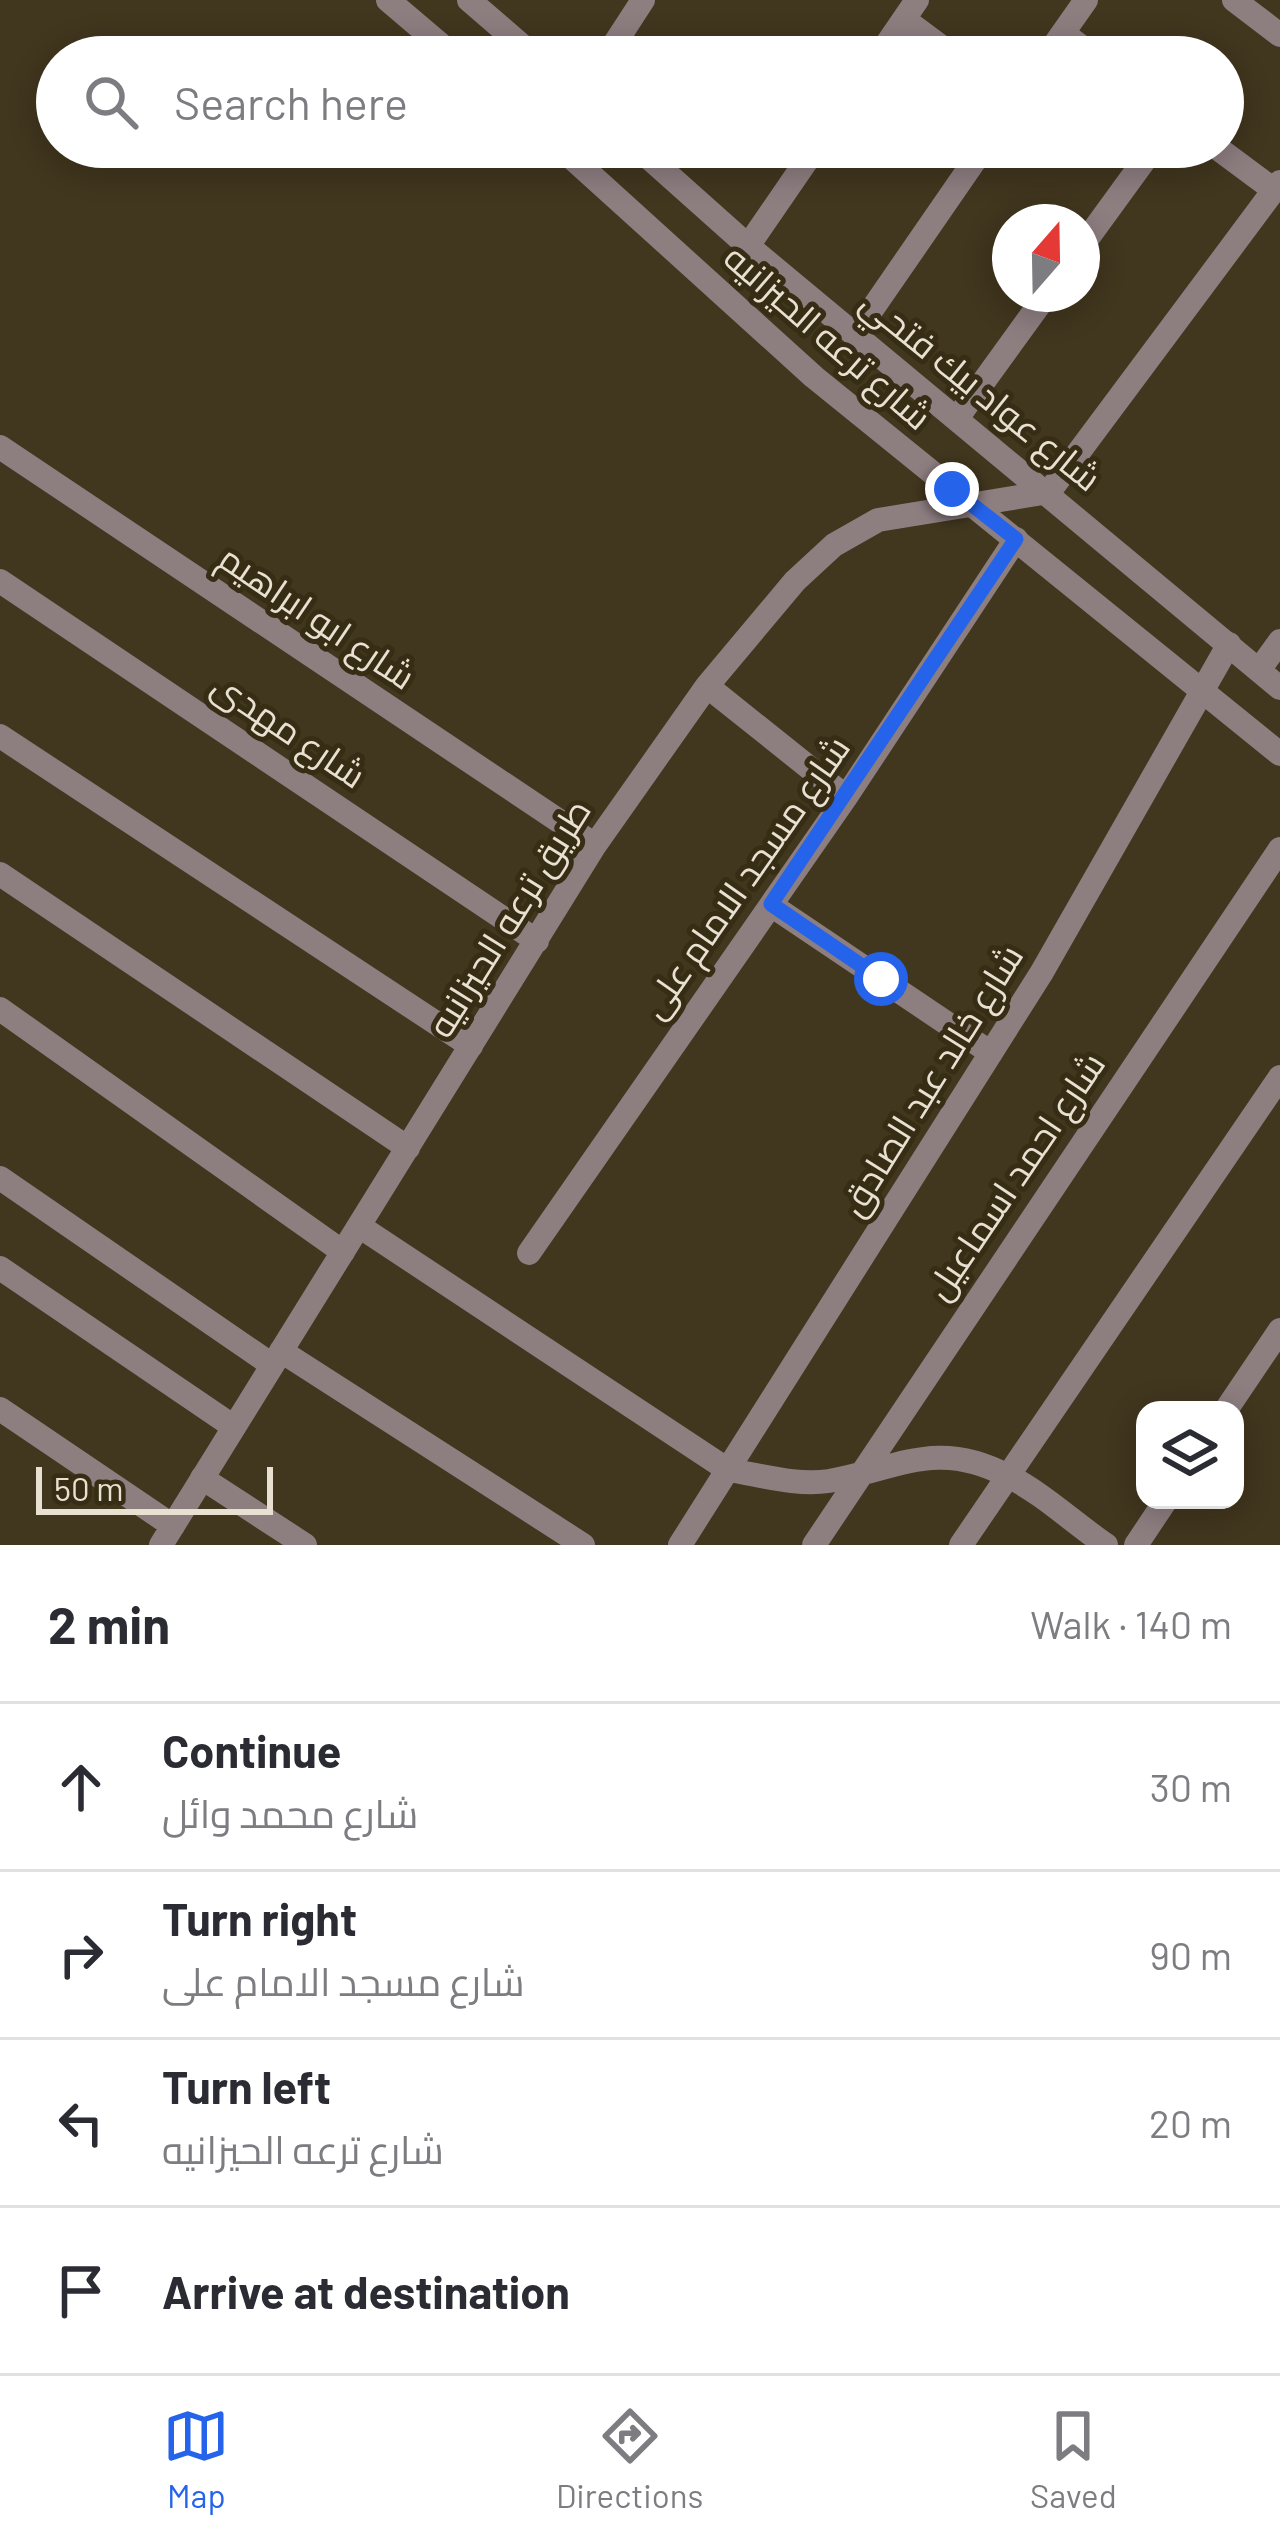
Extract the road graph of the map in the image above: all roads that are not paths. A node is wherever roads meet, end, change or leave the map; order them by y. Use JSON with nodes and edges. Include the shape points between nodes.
{"nodes":[{"id":1,"x":388,"y":0,"type":"edge"},
{"id":2,"x":469,"y":0,"type":"edge"},
{"id":3,"x":643,"y":0,"type":"edge"},
{"id":4,"x":1086,"y":0,"type":"edge"},
{"id":5,"x":1234,"y":0,"type":"edge"},
{"id":6,"x":910,"y":10,"type":"edge"},
{"id":7,"x":1063,"y":33,"type":"junction"},
{"id":8,"x":1280,"y":34,"type":"edge"},
{"id":9,"x":430,"y":36,"type":"edge"},
{"id":10,"x":511,"y":36,"type":"edge"},
{"id":11,"x":620,"y":36,"type":"edge"},
{"id":12,"x":892,"y":36,"type":"edge"},
{"id":13,"x":935,"y":36,"type":"edge"},
{"id":14,"x":1061,"y":36,"type":"edge"},
{"id":15,"x":1067,"y":36,"type":"edge"},
{"id":16,"x":1244,"y":165,"type":"edge"},
{"id":17,"x":583,"y":168,"type":"edge"},
{"id":18,"x":661,"y":168,"type":"edge"},
{"id":19,"x":802,"y":168,"type":"edge"},
{"id":20,"x":970,"y":168,"type":"edge"},
{"id":21,"x":1139,"y":168,"type":"edge"},
{"id":22,"x":1277,"y":186,"type":"edge"},
{"id":23,"x":1100,"y":221,"type":"edge"},
{"id":24,"x":748,"y":246,"type":"junction"},
{"id":25,"x":1034,"y":312,"type":"edge"},
{"id":26,"x":855,"y":334,"type":"junction"},
{"id":27,"x":958,"y":417,"type":"junction"},
{"id":28,"x":0,"y":447,"type":"edge"},
{"id":29,"x":1049,"y":492,"type":"junction"},
{"id":30,"x":974,"y":504,"type":"junction"},
{"id":31,"x":1016,"y":539,"type":"junction"},
{"id":32,"x":0,"y":581,"type":"edge"},
{"id":33,"x":1280,"y":641,"type":"edge"},
{"id":34,"x":1228,"y":644,"type":"junction"},
{"id":35,"x":1258,"y":670,"type":"junction"},
{"id":36,"x":706,"y":686,"type":"junction"},
{"id":37,"x":1280,"y":688,"type":"edge"},
{"id":38,"x":1202,"y":691,"type":"junction"},
{"id":39,"x":0,"y":736,"type":"edge"},
{"id":40,"x":1280,"y":754,"type":"edge"},
{"id":41,"x":846,"y":797,"type":"junction"},
{"id":42,"x":595,"y":845,"type":"junction"},
{"id":43,"x":1280,"y":849,"type":"edge"},
{"id":44,"x":0,"y":874,"type":"edge"},
{"id":45,"x":771,"y":904,"type":"junction"},
{"id":46,"x":537,"y":941,"type":"junction"},
{"id":47,"x":0,"y":1009,"type":"edge"},
{"id":48,"x":471,"y":1046,"type":"junction"},
{"id":49,"x":991,"y":1053,"type":"junction"},
{"id":50,"x":1280,"y":1077,"type":"edge"},
{"id":51,"x":408,"y":1148,"type":"junction"},
{"id":52,"x":0,"y":1178,"type":"edge"},
{"id":53,"x":359,"y":1226,"type":"junction"},
{"id":54,"x":344,"y":1252,"type":"junction"},
{"id":55,"x":530,"y":1253,"type":"dead end"},
{"id":56,"x":0,"y":1268,"type":"edge"},
{"id":57,"x":1280,"y":1330,"type":"edge"},
{"id":58,"x":277,"y":1358,"type":"junction"},
{"id":59,"x":1232,"y":1401,"type":"edge"},
{"id":60,"x":0,"y":1409,"type":"edge"},
{"id":61,"x":234,"y":1426,"type":"junction"},
{"id":62,"x":728,"y":1469,"type":"junction"},
{"id":63,"x":863,"y":1471,"type":"junction"},
{"id":64,"x":1008,"y":1476,"type":"junction"},
{"id":65,"x":202,"y":1478,"type":"junction"},
{"id":66,"x":1160,"y":1509,"type":"edge"},
{"id":67,"x":167,"y":1535,"type":"edge"},
{"id":68,"x":305,"y":1545,"type":"edge"},
{"id":69,"x":584,"y":1545,"type":"edge"},
{"id":70,"x":680,"y":1545,"type":"edge"},
{"id":71,"x":814,"y":1545,"type":"edge"},
{"id":72,"x":961,"y":1545,"type":"edge"},
{"id":73,"x":1106,"y":1545,"type":"edge"},
{"id":74,"x":1136,"y":1545,"type":"edge"}],
"edges":[{"from":1,"to":9,"type":"street"},
{"from":2,"to":10,"type":"street"},
{"from":3,"to":11,"type":"street"},
{"from":4,"to":7,"type":"street"},
{"from":5,"to":8,"type":"street"},
{"from":6,"to":12,"type":"street"},
{"from":6,"to":13,"type":"street"},
{"from":7,"to":14,"type":"street"},
{"from":7,"to":15,"type":"street"},
{"from":16,"to":22,"type":"street"},
{"from":17,"to":30,"type":"street","name":"شارع ترعه الحيزانيه","via":[[814,377]]},
{"from":18,"to":24,"type":"street","name":"شارع عواد بيك فتحي"},
{"from":19,"to":24,"type":"street"},
{"from":20,"to":26,"type":"street"},
{"from":21,"to":23,"type":"street"},
{"from":22,"to":29,"type":"street"},
{"from":24,"to":26,"type":"street","name":"شارع عواد بيك فتحي"},
{"from":25,"to":27,"type":"street"},
{"from":26,"to":27,"type":"street","name":"شارع عواد بيك فتحي"},
{"from":27,"to":29,"type":"street","name":"شارع عواد بيك فتحي"},
{"from":28,"to":42,"type":"street","name":"شارع ابو ابراهيم"},
{"from":29,"to":30,"type":"street","name":"طريق ترعه الحيزانيه"},
{"from":29,"to":34,"type":"street","name":"شارع عواد بيك فتحي"},
{"from":30,"to":31,"type":"street","name":"شارع ترعه الحيزانيه"},
{"from":30,"to":36,"type":"street","name":"طريق ترعه الحيزانيه","via":[[878,520],[834,545]]},
{"from":31,"to":38,"type":"street","name":"شارع ترعه الحيزانيه"},
{"from":31,"to":41,"type":"street","name":"شارع مسجد الامام على"},
{"from":32,"to":46,"type":"street","name":"شارع مهدى"},
{"from":33,"to":35,"type":"street"},
{"from":34,"to":35,"type":"street","name":"شارع عواد بيك فتحي"},
{"from":34,"to":38,"type":"street","name":"شارع خالد عبد الصادق"},
{"from":35,"to":37,"type":"street","name":"شارع عواد بيك فتحي"},
{"from":36,"to":41,"type":"street"},
{"from":36,"to":42,"type":"street","name":"طريق ترعه الحيزانيه"},
{"from":38,"to":40,"type":"street","name":"شارع ترعه الحيزانيه"},
{"from":38,"to":49,"type":"street","name":"شارع خالد عبد الصادق"},
{"from":39,"to":48,"type":"street"},
{"from":41,"to":45,"type":"street","name":"شارع مسجد الامام على"},
{"from":42,"to":46,"type":"street","name":"طريق ترعه الحيزانيه"},
{"from":43,"to":63,"type":"street","name":"شارع احمد اسماعيل"},
{"from":44,"to":51,"type":"street"},
{"from":45,"to":49,"type":"street"},
{"from":45,"to":55,"type":"street","name":"شارع مسجد الامام على"},
{"from":46,"to":48,"type":"street","name":"طريق ترعه الحيزانيه"},
{"from":47,"to":54,"type":"street"},
{"from":48,"to":51,"type":"street","name":"طريق ترعه الحيزانيه"},
{"from":49,"to":62,"type":"street","name":"شارع خالد عبد الصادق"},
{"from":50,"to":64,"type":"street"},
{"from":51,"to":53,"type":"street","name":"طريق ترعه الحيزانيه"},
{"from":52,"to":58,"type":"street"},
{"from":53,"to":54,"type":"street","name":"طريق ترعه الحيزانيه"},
{"from":53,"to":62,"type":"street"},
{"from":54,"to":58,"type":"street","name":"طريق ترعه الحيزانيه"},
{"from":56,"to":61,"type":"street"},
{"from":57,"to":59,"type":"street"},
{"from":58,"to":61,"type":"street","name":"طريق ترعه الحيزانيه"},
{"from":58,"to":69,"type":"street"},
{"from":60,"to":67,"type":"street"},
{"from":61,"to":65,"type":"street","name":"طريق ترعه الحيزانيه"},
{"from":62,"to":63,"type":"street","via":[[799,1482]]},
{"from":62,"to":70,"type":"street","name":"شارع خالد عبد الصادق"},
{"from":63,"to":64,"type":"street","via":[[932,1457]]},
{"from":63,"to":71,"type":"street","name":"شارع احمد اسماعيل"},
{"from":64,"to":72,"type":"street"},
{"from":64,"to":73,"type":"street"},
{"from":65,"to":67,"type":"street","name":"طريق ترعه الحيزانيه"},
{"from":65,"to":68,"type":"street"},
{"from":66,"to":74,"type":"street"}]}
